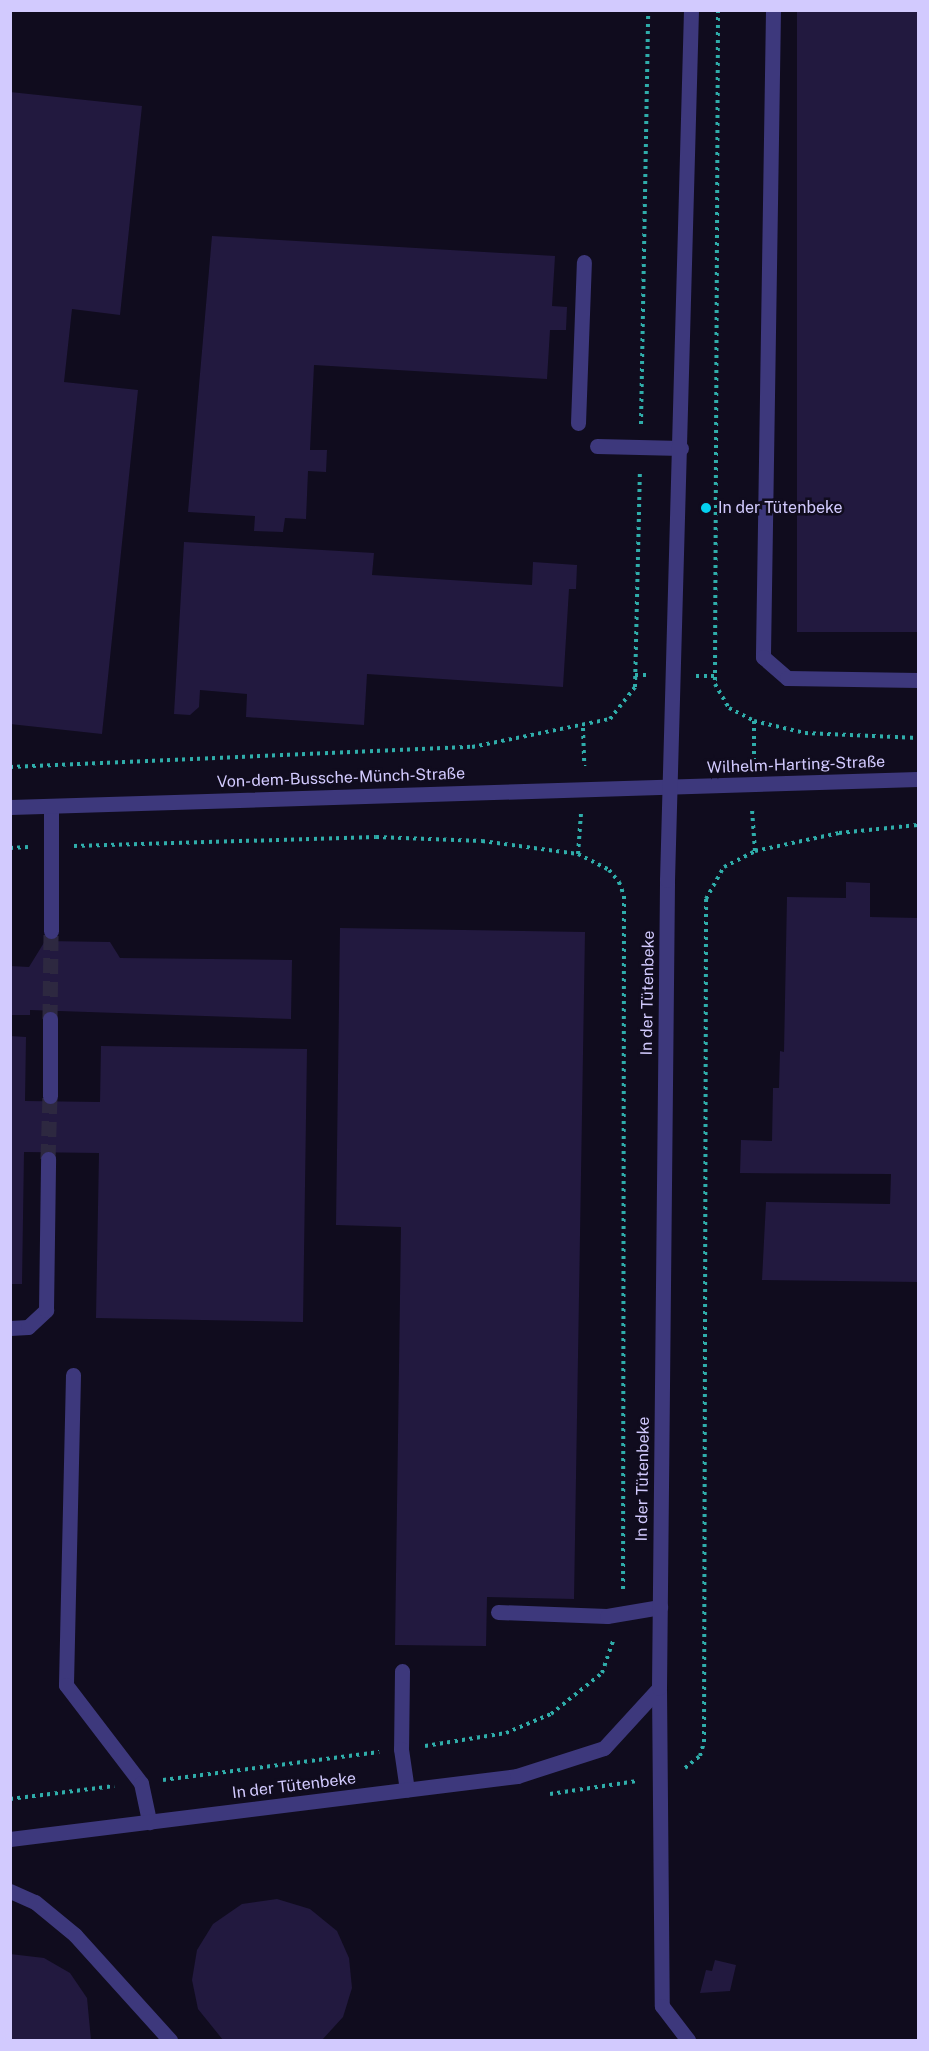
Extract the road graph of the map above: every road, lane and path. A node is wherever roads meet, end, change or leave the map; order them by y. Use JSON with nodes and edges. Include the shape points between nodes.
{"nodes":[{"id":1,"x":648,"y":10,"type":"edge"},
{"id":2,"x":692,"y":10,"type":"edge"},
{"id":3,"x":773,"y":10,"type":"edge"},
{"id":4,"x":584,"y":262,"type":"dead end"},
{"id":5,"x":578,"y":423,"type":"dead end"},
{"id":6,"x":597,"y":446,"type":"dead end"},
{"id":7,"x":640,"y":447,"type":"junction"},
{"id":8,"x":681,"y":448,"type":"junction"},
{"id":9,"x":918,"y":680,"type":"edge"},
{"id":10,"x":754,"y":721,"type":"dead end"},
{"id":11,"x":10,"y":767,"type":"edge"},
{"id":12,"x":918,"y":779,"type":"edge"},
{"id":13,"x":753,"y":785,"type":"junction"},
{"id":14,"x":674,"y":787,"type":"junction"},
{"id":15,"x":51,"y":806,"type":"junction"},
{"id":16,"x":10,"y":807,"type":"edge"},
{"id":17,"x":918,"y":825,"type":"edge"},
{"id":18,"x":51,"y":846,"type":"junction"},
{"id":19,"x":10,"y":848,"type":"edge"},
{"id":20,"x":754,"y":851,"type":"junction"},
{"id":21,"x":51,"y":931,"type":"tunnel mouth"},
{"id":22,"x":50,"y":1019,"type":"tunnel mouth"},
{"id":23,"x":50,"y":1096,"type":"tunnel mouth"},
{"id":24,"x":48,"y":1159,"type":"tunnel mouth"},
{"id":25,"x":10,"y":1328,"type":"edge"},
{"id":26,"x":73,"y":1375,"type":"dead end"},
{"id":27,"x":660,"y":1606,"type":"junction"},
{"id":28,"x":498,"y":1612,"type":"dead end"},
{"id":29,"x":619,"y":1616,"type":"junction"},
{"id":30,"x":402,"y":1671,"type":"dead end"},
{"id":31,"x":659,"y":1688,"type":"junction"},
{"id":32,"x":401,"y":1749,"type":"junction"},
{"id":33,"x":660,"y":1776,"type":"junction"},
{"id":34,"x":141,"y":1782,"type":"junction"},
{"id":35,"x":408,"y":1790,"type":"junction"},
{"id":36,"x":536,"y":1796,"type":"dead end"},
{"id":37,"x":10,"y":1799,"type":"edge"},
{"id":38,"x":149,"y":1822,"type":"junction"},
{"id":39,"x":10,"y":1839,"type":"edge"},
{"id":40,"x":10,"y":1891,"type":"edge"},
{"id":41,"x":170,"y":2040,"type":"edge"},
{"id":42,"x":688,"y":2040,"type":"edge"}],
"edges":[{"from":1,"to":7,"type":"path"},
{"from":2,"to":8,"type":"street","name":"In der Tütenbeke"},
{"from":3,"to":9,"type":"street","via":[[763,657],[787,678]]},
{"from":4,"to":5,"type":"street"},
{"from":6,"to":7,"type":"street"},
{"from":7,"to":8,"type":"street"},
{"from":7,"to":11,"type":"path","via":[[635,687],[610,719],[472,747]]},
{"from":8,"to":14,"type":"street","name":"In der Tütenbeke"},
{"from":10,"to":13,"type":"path"},
{"from":12,"to":13,"type":"street","name":"Wilhelm-Harting-Straße"},
{"from":13,"to":14,"type":"street","name":"Wilhelm-Harting-Straße"},
{"from":13,"to":20,"type":"path"},
{"from":14,"to":15,"type":"street","name":"Von-dem-Bussche-Münch-Straße"},
{"from":14,"to":27,"type":"street","name":"In der Tütenbeke","via":[[667,880]]},
{"from":15,"to":16,"type":"street","name":"Von-dem-Bussche-Münch-Straße"},
{"from":15,"to":18,"type":"street"},
{"from":17,"to":20,"type":"path","via":[[839,833]]},
{"from":18,"to":19,"type":"path"},
{"from":18,"to":21,"type":"street"},
{"from":18,"to":29,"type":"path","via":[[376,837],[482,841],[579,854],[609,870],[619,882],[624,896],[624,991]]},
{"from":20,"to":33,"type":"path","via":[[724,867],[706,899],[705,1742],[700,1756],[688,1766]]},
{"from":22,"to":23,"type":"street"},
{"from":24,"to":25,"type":"street","via":[[46,1310],[28,1327]]},
{"from":26,"to":34,"type":"street","via":[[66,1685]]},
{"from":27,"to":29,"type":"street"},
{"from":27,"to":31,"type":"street","name":"In der Tütenbeke"},
{"from":28,"to":29,"type":"street"},
{"from":29,"to":32,"type":"path","via":[[602,1673],[551,1714],[506,1733]]},
{"from":30,"to":32,"type":"street"},
{"from":31,"to":33,"type":"street","name":"In der Tütenbeke"},
{"from":31,"to":35,"type":"street","name":"In der Tütenbeke","via":[[604,1748],[517,1776]]},
{"from":32,"to":34,"type":"path"},
{"from":32,"to":35,"type":"street"},
{"from":33,"to":36,"type":"path"},
{"from":33,"to":42,"type":"street","name":"In der Tütenbeke","via":[[662,2006]]},
{"from":34,"to":37,"type":"path"},
{"from":34,"to":38,"type":"street"},
{"from":35,"to":38,"type":"street","name":"In der Tütenbeke"},
{"from":38,"to":39,"type":"street","name":"In der Tütenbeke"},
{"from":40,"to":41,"type":"street","via":[[35,1902],[75,1935]]}]}
